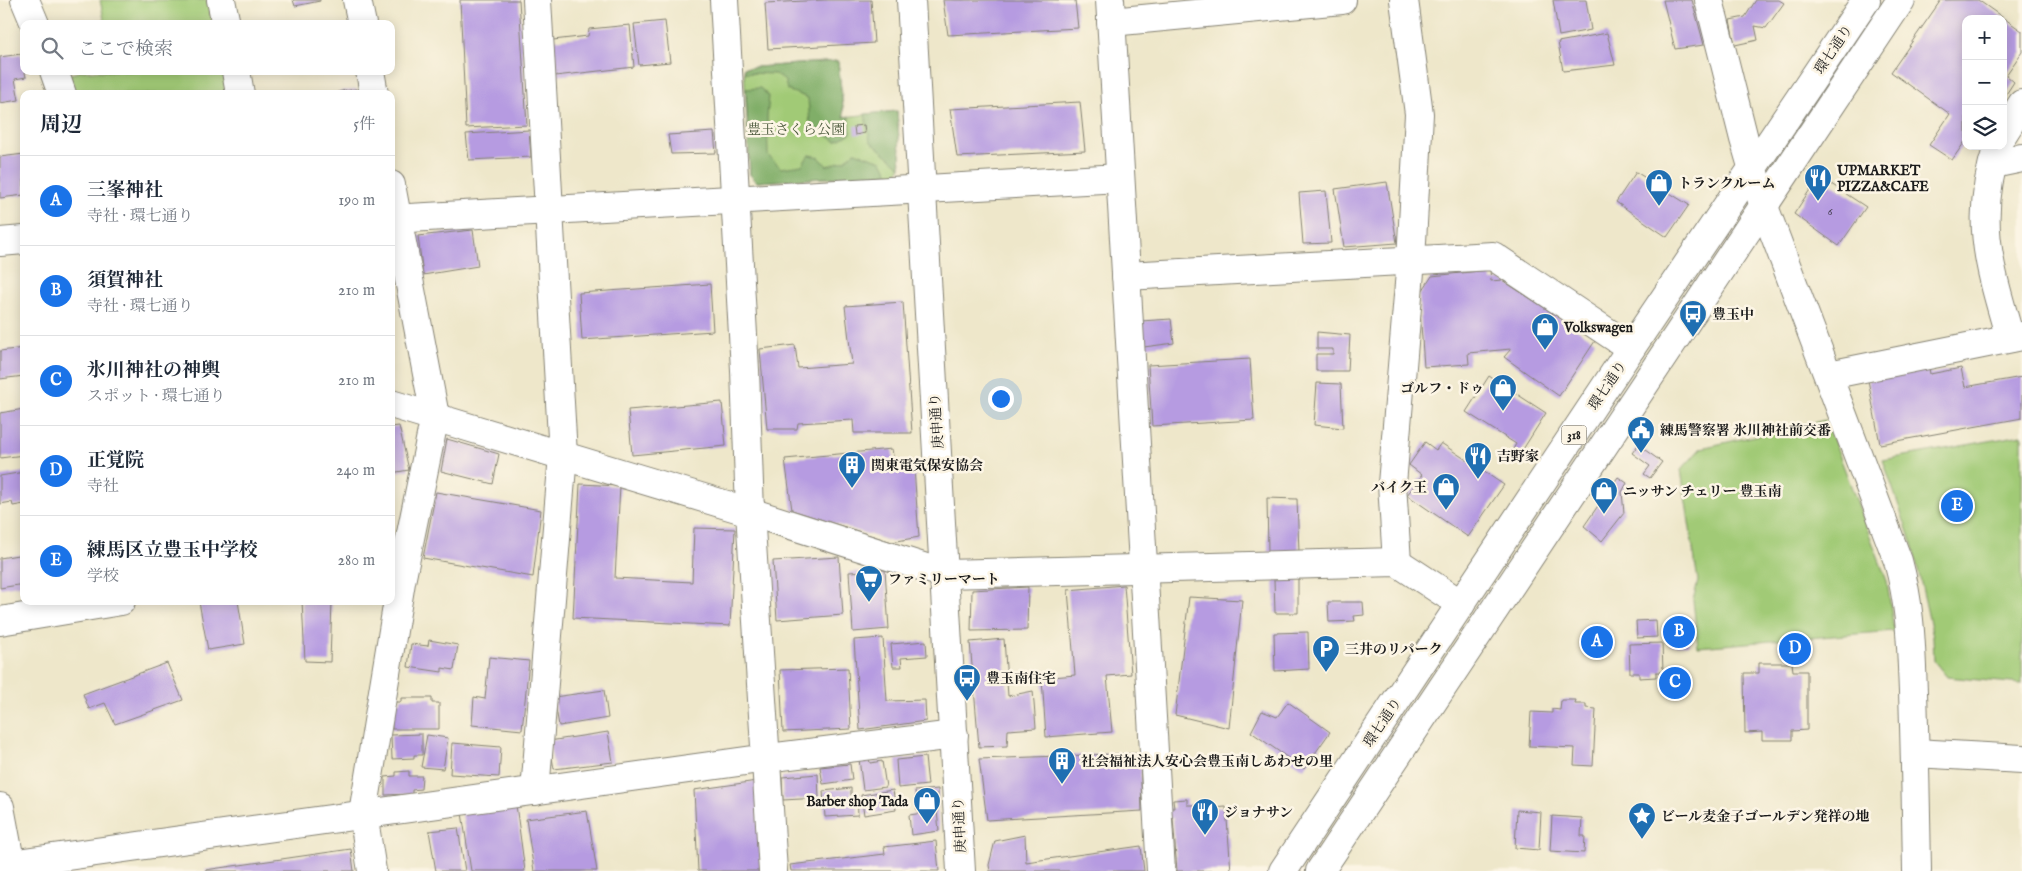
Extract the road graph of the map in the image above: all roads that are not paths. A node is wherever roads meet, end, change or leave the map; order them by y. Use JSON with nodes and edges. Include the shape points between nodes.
{"nodes":[{"id":1,"x":26,"y":0,"type":"edge"},
{"id":2,"x":220,"y":0,"type":"edge"},
{"id":3,"x":357,"y":0,"type":"edge"},
{"id":4,"x":537,"y":0,"type":"edge"},
{"id":5,"x":724,"y":0,"type":"edge"},
{"id":6,"x":911,"y":0,"type":"edge"},
{"id":7,"x":1342,"y":0,"type":"edge"},
{"id":8,"x":1404,"y":0,"type":"edge"},
{"id":9,"x":1710,"y":0,"type":"edge"},
{"id":10,"x":1866,"y":0,"type":"edge"},
{"id":11,"x":1901,"y":0,"type":"edge"},
{"id":12,"x":1111,"y":11,"type":"edge"},
{"id":13,"x":34,"y":20,"type":"edge"},
{"id":14,"x":225,"y":20,"type":"edge"},
{"id":15,"x":361,"y":20,"type":"edge"},
{"id":16,"x":55,"y":75,"type":"edge"},
{"id":17,"x":237,"y":75,"type":"edge"},
{"id":18,"x":371,"y":75,"type":"edge"},
{"id":19,"x":61,"y":90,"type":"edge"},
{"id":20,"x":239,"y":90,"type":"edge"},
{"id":21,"x":373,"y":90,"type":"edge"},
{"id":22,"x":2022,"y":104,"type":"edge"},
{"id":23,"x":2007,"y":128,"type":"edge"},
{"id":24,"x":1995,"y":155,"type":"edge"},
{"id":25,"x":2022,"y":158,"type":"edge"},
{"id":26,"x":1752,"y":170,"type":"junction"},
{"id":27,"x":1120,"y":178,"type":"junction"},
{"id":28,"x":921,"y":189,"type":"junction"},
{"id":29,"x":736,"y":200,"type":"junction"},
{"id":30,"x":1763,"y":204,"type":"junction"},
{"id":31,"x":549,"y":210,"type":"junction"},
{"id":32,"x":395,"y":219,"type":"edge"},
{"id":33,"x":395,"y":224,"type":"edge"},
{"id":34,"x":20,"y":240,"type":"edge"},
{"id":35,"x":0,"y":242,"type":"edge"},
{"id":36,"x":1411,"y":260,"type":"junction"},
{"id":37,"x":1126,"y":276,"type":"junction"},
{"id":38,"x":2016,"y":337,"type":"edge"},
{"id":39,"x":1631,"y":348,"type":"junction"},
{"id":40,"x":1829,"y":375,"type":"junction"},
{"id":41,"x":395,"y":405,"type":"edge"},
{"id":42,"x":435,"y":416,"type":"junction"},
{"id":43,"x":563,"y":456,"type":"junction"},
{"id":44,"x":750,"y":512,"type":"junction"},
{"id":45,"x":1397,"y":562,"type":"junction"},
{"id":46,"x":1144,"y":567,"type":"junction"},
{"id":47,"x":945,"y":574,"type":"junction"},
{"id":48,"x":396,"y":581,"type":"edge"},
{"id":49,"x":1460,"y":604,"type":"junction"},
{"id":50,"x":97,"y":605,"type":"edge"},
{"id":51,"x":393,"y":605,"type":"edge"},
{"id":52,"x":0,"y":621,"type":"edge"},
{"id":53,"x":954,"y":735,"type":"junction"},
{"id":54,"x":1915,"y":753,"type":"junction"},
{"id":55,"x":766,"y":758,"type":"junction"},
{"id":56,"x":2022,"y":759,"type":"edge"},
{"id":57,"x":535,"y":791,"type":"junction"},
{"id":58,"x":0,"y":808,"type":"edge"},
{"id":59,"x":363,"y":813,"type":"junction"},
{"id":60,"x":11,"y":867,"type":"edge"},
{"id":61,"x":372,"y":871,"type":"edge"},
{"id":62,"x":773,"y":871,"type":"edge"},
{"id":63,"x":961,"y":871,"type":"edge"},
{"id":64,"x":1161,"y":871,"type":"edge"},
{"id":65,"x":1283,"y":871,"type":"edge"},
{"id":66,"x":1320,"y":871,"type":"edge"},
{"id":67,"x":1916,"y":871,"type":"edge"}],
"edges":[{"from":1,"to":13,"type":"street"},
{"from":2,"to":14,"type":"street"},
{"from":3,"to":15,"type":"street"},
{"from":4,"to":31,"type":"street"},
{"from":5,"to":29,"type":"street"},
{"from":6,"to":28,"type":"street","name":"庚申通り"},
{"from":7,"to":12,"type":"street"},
{"from":8,"to":36,"type":"street","via":[[1419,114]]},
{"from":9,"to":26,"type":"street"},
{"from":10,"to":26,"type":"street","name":"環七通り","number":"318"},
{"from":11,"to":30,"type":"street","name":"環七通り","number":"318"},
{"from":12,"to":27,"type":"street"},
{"from":16,"to":19,"type":"street"},
{"from":17,"to":20,"type":"street"},
{"from":18,"to":21,"type":"street"},
{"from":22,"to":23,"type":"street"},
{"from":24,"to":25,"type":"street"},
{"from":24,"to":38,"type":"street","via":[[1986,195],[1985,230],[1994,283]]},
{"from":26,"to":30,"type":"street"},
{"from":26,"to":39,"type":"street","name":"環七通り","number":"318"},
{"from":27,"to":28,"type":"street"},
{"from":27,"to":37,"type":"street"},
{"from":28,"to":29,"type":"street"},
{"from":28,"to":47,"type":"street","name":"庚申通り"},
{"from":29,"to":31,"type":"street"},
{"from":29,"to":44,"type":"street"},
{"from":30,"to":40,"type":"street"},
{"from":30,"to":66,"type":"street","name":"環七通り","number":"318"},
{"from":31,"to":32,"type":"street"},
{"from":31,"to":43,"type":"street"},
{"from":33,"to":42,"type":"street"},
{"from":34,"to":35,"type":"street"},
{"from":36,"to":37,"type":"street"},
{"from":36,"to":39,"type":"street","via":[[1493,256]]},
{"from":36,"to":45,"type":"street","via":[[1392,484]]},
{"from":37,"to":46,"type":"street"},
{"from":38,"to":40,"type":"street"},
{"from":39,"to":49,"type":"street","name":"環七通り","number":"318"},
{"from":40,"to":54,"type":"street","via":[[1906,590]]},
{"from":41,"to":42,"type":"street"},
{"from":42,"to":43,"type":"street"},
{"from":42,"to":48,"type":"street"},
{"from":43,"to":44,"type":"street"},
{"from":43,"to":57,"type":"street"},
{"from":44,"to":47,"type":"street"},
{"from":44,"to":55,"type":"street"},
{"from":45,"to":46,"type":"street"},
{"from":45,"to":49,"type":"street"},
{"from":46,"to":47,"type":"street"},
{"from":46,"to":64,"type":"street"},
{"from":47,"to":53,"type":"street","name":"庚申通り"},
{"from":49,"to":65,"type":"street","name":"環七通り","number":"318"},
{"from":50,"to":52,"type":"street"},
{"from":51,"to":59,"type":"street"},
{"from":53,"to":55,"type":"street"},
{"from":53,"to":63,"type":"street","name":"庚申通り"},
{"from":54,"to":56,"type":"street"},
{"from":54,"to":67,"type":"street"},
{"from":55,"to":57,"type":"street"},
{"from":55,"to":62,"type":"street"},
{"from":57,"to":59,"type":"street"},
{"from":58,"to":60,"type":"street"},
{"from":59,"to":60,"type":"street"},
{"from":59,"to":61,"type":"street"}]}
